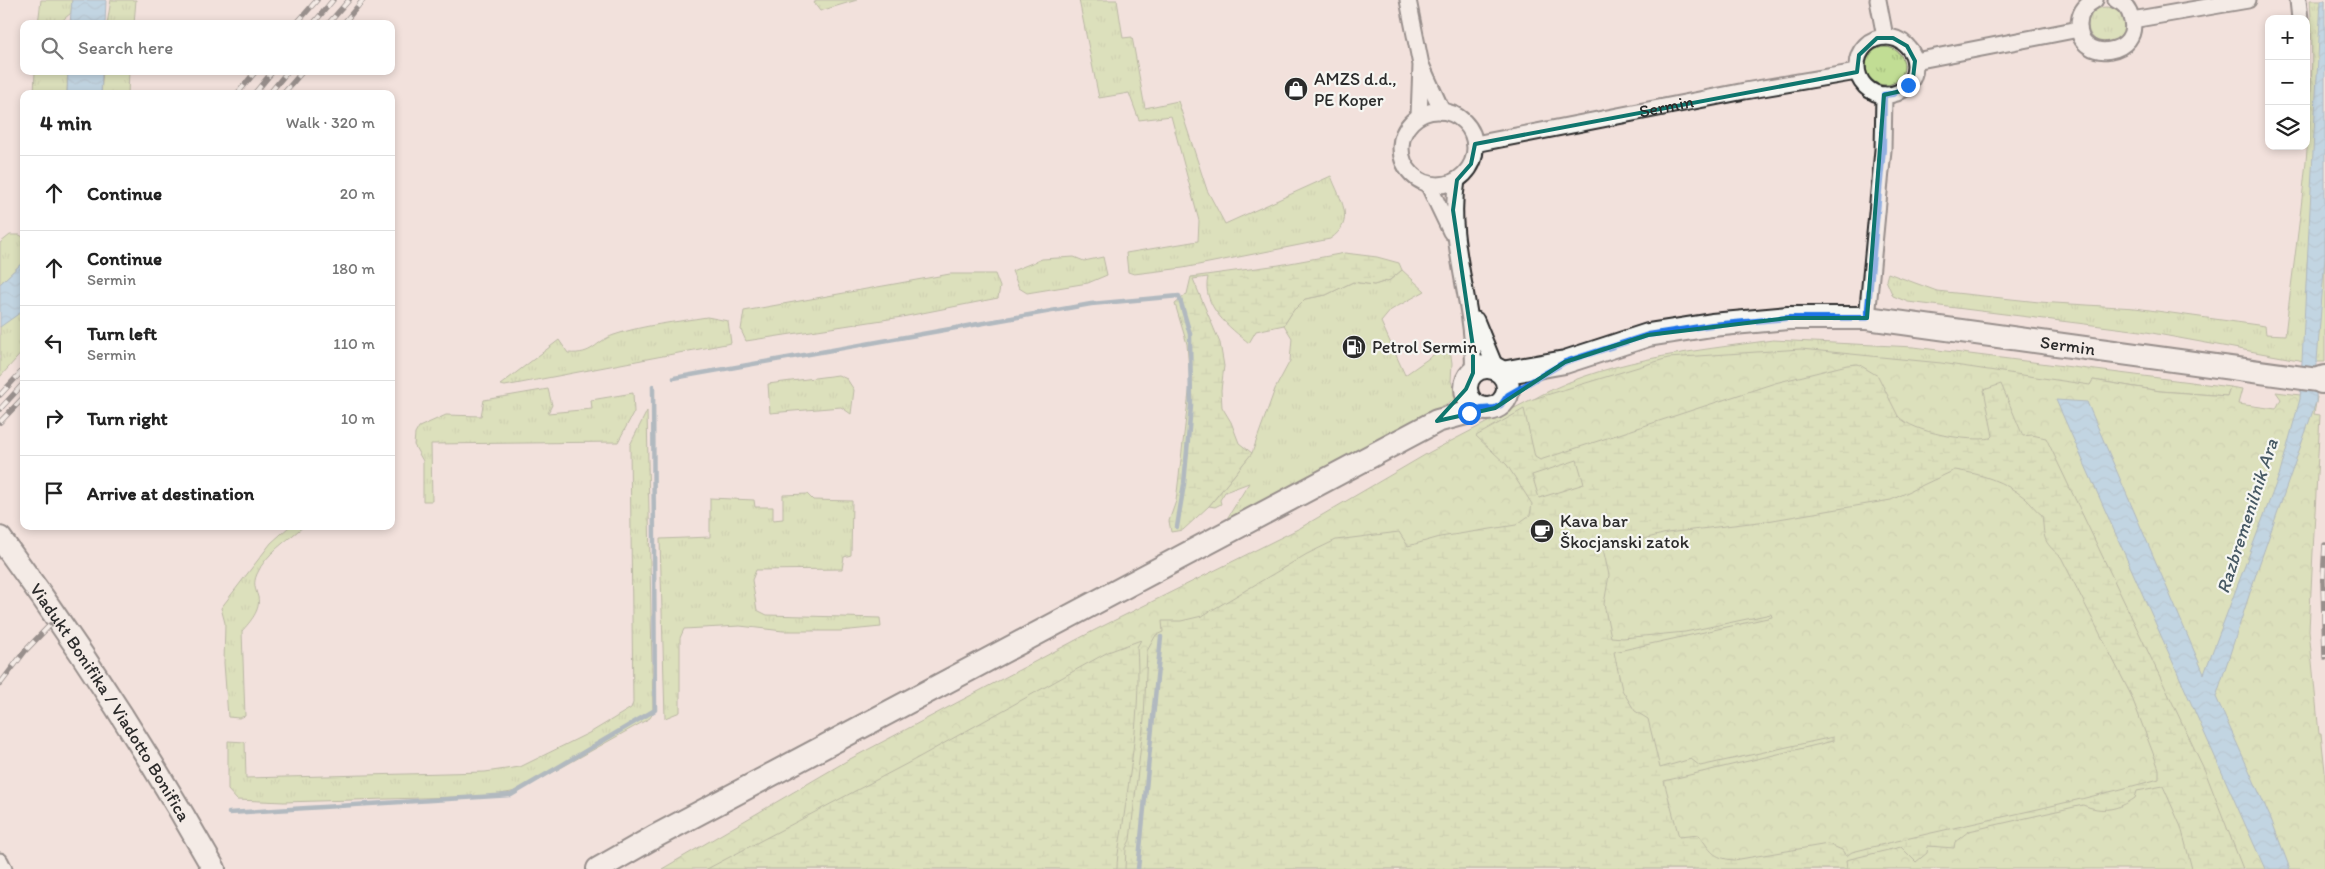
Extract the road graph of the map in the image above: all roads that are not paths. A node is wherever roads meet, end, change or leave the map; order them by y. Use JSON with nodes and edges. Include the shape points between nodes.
{"nodes":[{"id":1,"x":1408,"y":0,"type":"edge"},
{"id":2,"x":1878,"y":0,"type":"edge"},
{"id":3,"x":2095,"y":0,"type":"edge"},
{"id":4,"x":2116,"y":0,"type":"edge"},
{"id":5,"x":2248,"y":0,"type":"edge"},
{"id":6,"x":2298,"y":0,"type":"edge"},
{"id":7,"x":2300,"y":15,"type":"edge"},
{"id":8,"x":2132,"y":20,"type":"junction"},
{"id":9,"x":2079,"y":29,"type":"junction"},
{"id":10,"x":1885,"y":37,"type":"junction"},
{"id":11,"x":1915,"y":61,"type":"junction"},
{"id":12,"x":1421,"y":66,"type":"junction"},
{"id":13,"x":1858,"y":72,"type":"junction"},
{"id":14,"x":1884,"y":95,"type":"junction"},
{"id":15,"x":1442,"y":111,"type":"junction"},
{"id":16,"x":1419,"y":116,"type":"junction"},
{"id":17,"x":1475,"y":144,"type":"junction"},
{"id":18,"x":1457,"y":180,"type":"junction"},
{"id":19,"x":1428,"y":184,"type":"junction"},
{"id":20,"x":1455,"y":241,"type":"junction"},
{"id":21,"x":1466,"y":295,"type":"junction"},
{"id":22,"x":1867,"y":318,"type":"junction"},
{"id":23,"x":1565,"y":362,"type":"junction"},
{"id":24,"x":1499,"y":371,"type":"junction"},
{"id":25,"x":2324,"y":380,"type":"edge"},
{"id":26,"x":1470,"y":381,"type":"junction"},
{"id":27,"x":1508,"y":395,"type":"junction"},
{"id":28,"x":1481,"y":409,"type":"junction"},
{"id":29,"x":1437,"y":421,"type":"junction"},
{"id":30,"x":0,"y":538,"type":"edge"},
{"id":31,"x":0,"y":861,"type":"edge"},
{"id":32,"x":4,"y":869,"type":"edge"},
{"id":33,"x":214,"y":869,"type":"edge"},
{"id":34,"x":598,"y":869,"type":"edge"}],
"edges":[{"from":1,"to":12,"type":"street"},
{"from":2,"to":10,"type":"street"},
{"from":3,"to":9,"type":"street","via":[[2081,13]]},
{"from":4,"to":8,"type":"street","via":[[2125,6]]},
{"from":5,"to":8,"type":"street"},
{"from":6,"to":7,"type":"street"},
{"from":8,"to":9,"type":"street","via":[[2131,35],[2127,41],[2108,52],[2088,45]]},
{"from":9,"to":11,"type":"street"},
{"from":10,"to":11,"type":"street","via":[[1907,46]]},
{"from":10,"to":13,"type":"street","via":[[1876,38],[1863,48]]},
{"from":11,"to":14,"type":"street","via":[[1915,70],[1908,85],[1893,94]]},
{"from":12,"to":15,"type":"street"},
{"from":12,"to":16,"type":"street"},
{"from":13,"to":14,"type":"street","via":[[1864,86]]},
{"from":13,"to":17,"type":"street","name":"Sermin"},
{"from":14,"to":22,"type":"street","via":[[1883,150]]},
{"from":15,"to":16,"type":"street"},
{"from":15,"to":17,"type":"street","via":[[1464,122]]},
{"from":16,"to":19,"type":"street","via":[[1403,135],[1401,152],[1406,168]]},
{"from":17,"to":18,"type":"street","via":[[1471,164]]},
{"from":18,"to":19,"type":"street","via":[[1443,185]]},
{"from":18,"to":20,"type":"street","via":[[1453,210]]},
{"from":19,"to":20,"type":"street"},
{"from":20,"to":21,"type":"street"},
{"from":21,"to":24,"type":"street"},
{"from":21,"to":26,"type":"street","via":[[1474,347]]},
{"from":22,"to":23,"type":"main road","name":"Sermin","via":[[1788,318],[1712,325],[1648,335]]},
{"from":22,"to":25,"type":"main road","name":"Sermin"},
{"from":23,"to":24,"type":"main road","name":"Sermin"},
{"from":23,"to":27,"type":"main road","name":"Sermin"},
{"from":24,"to":26,"type":"main road","via":[[1483,368]]},
{"from":24,"to":27,"type":"main road","via":[[1508,383]]},
{"from":26,"to":28,"type":"main road","via":[[1470,401]]},
{"from":26,"to":29,"type":"main road"},
{"from":27,"to":28,"type":"main road","via":[[1501,405]]},
{"from":28,"to":29,"type":"main road"},
{"from":29,"to":34,"type":"main road"},
{"from":30,"to":33,"type":"main road","name":"Viadukt Bonifika / Viadotto Bonifica","via":[[71,636],[170,792]]},
{"from":31,"to":32,"type":"street"}]}
